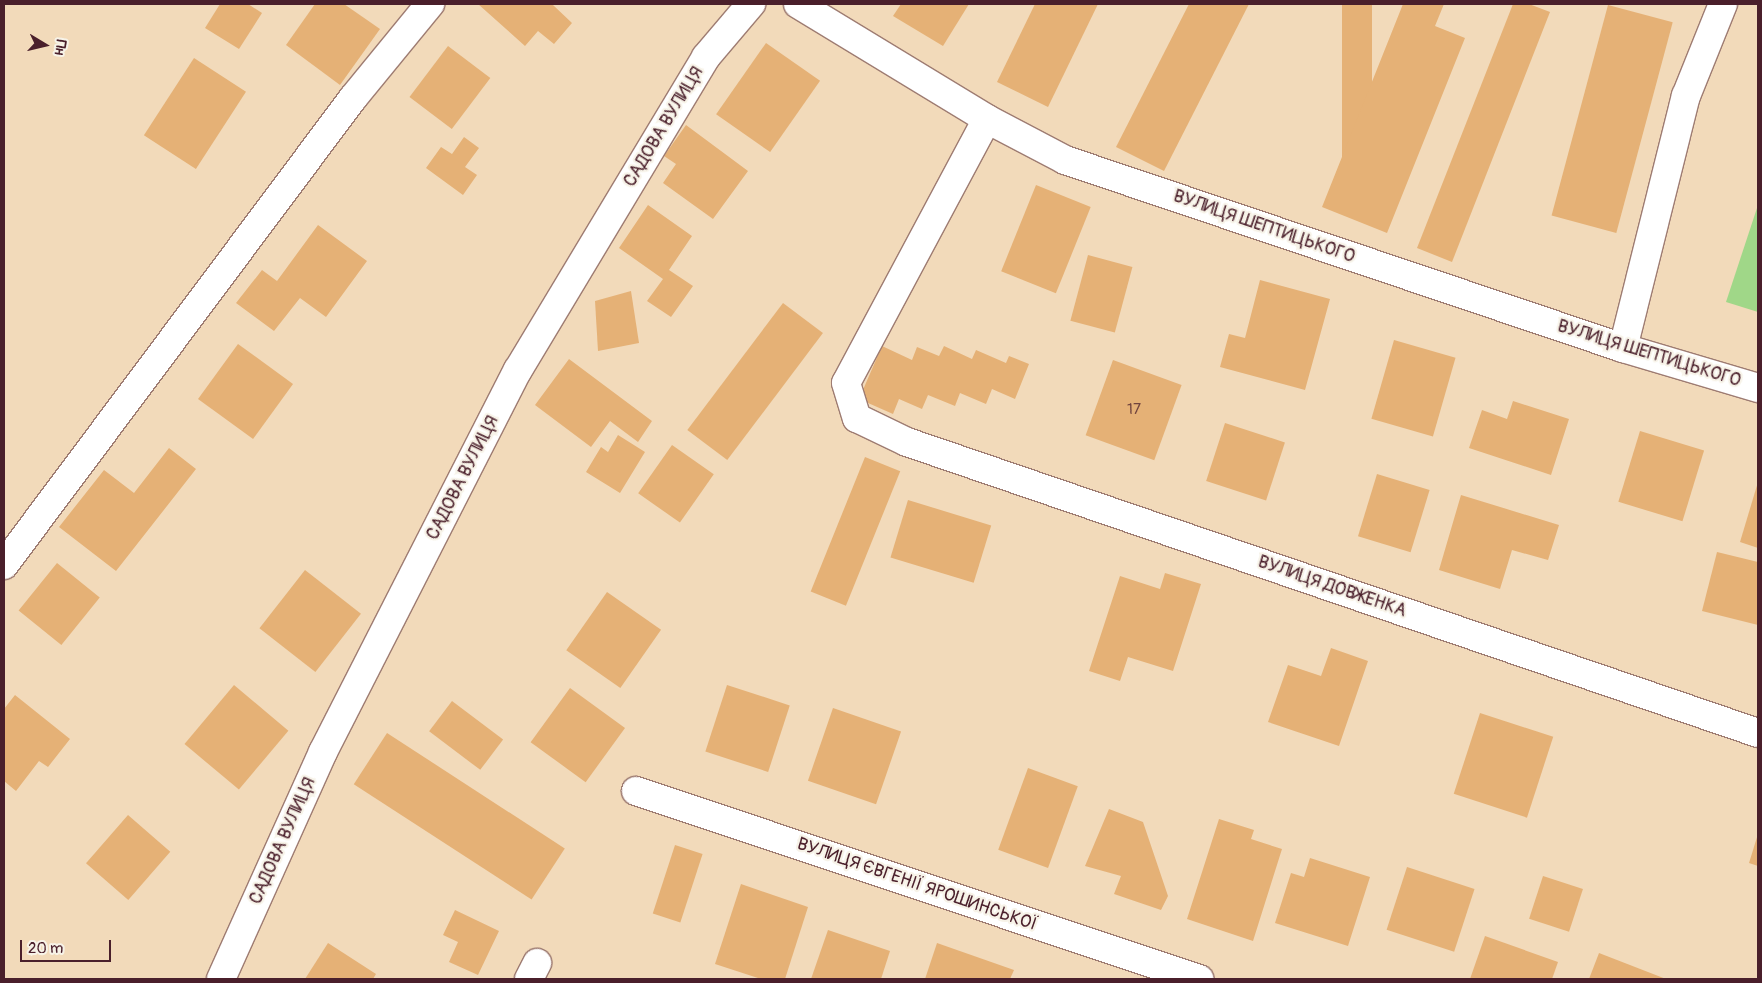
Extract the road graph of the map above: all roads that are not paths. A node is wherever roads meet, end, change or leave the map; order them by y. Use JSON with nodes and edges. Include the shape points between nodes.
{"nodes":[{"id":1,"x":430,"y":4,"type":"edge"},
{"id":2,"x":751,"y":4,"type":"edge"},
{"id":3,"x":1723,"y":4,"type":"edge"},
{"id":4,"x":814,"y":8,"type":"edge"},
{"id":5,"x":987,"y":120,"type":"junction"},
{"id":6,"x":1623,"y":348,"type":"junction"},
{"id":7,"x":1758,"y":388,"type":"edge"},
{"id":8,"x":4,"y":565,"type":"edge"},
{"id":9,"x":1758,"y":733,"type":"edge"},
{"id":10,"x":636,"y":790,"type":"dead end"},
{"id":11,"x":222,"y":979,"type":"edge"},
{"id":12,"x":1199,"y":979,"type":"edge"}],
"edges":[{"from":1,"to":8,"type":"street","via":[[353,98]]},
{"from":2,"to":11,"type":"street","name":"САДОВА ВУЛИЦЯ","via":[[706,57],[518,370],[323,752]]},
{"from":3,"to":6,"type":"street","via":[[1686,96]]},
{"from":4,"to":5,"type":"street","name":"ВУЛИЦЯ ШЕПТИЦЬКОГО"},
{"from":5,"to":6,"type":"street","name":"ВУЛИЦЯ ШЕПТИЦЬКОГО","via":[[1065,160]]},
{"from":5,"to":9,"type":"street","name":"ВУЛИЦЯ ДОВЖЕНКА","via":[[846,383],[857,418],[906,442]]},
{"from":6,"to":7,"type":"street","name":"ВУЛИЦЯ ШЕПТИЦЬКОГО"},
{"from":10,"to":12,"type":"street","name":"ВУЛИЦЯ ЄВГЕНІЇ ЯРОШИНСЬКОЇ"}]}
